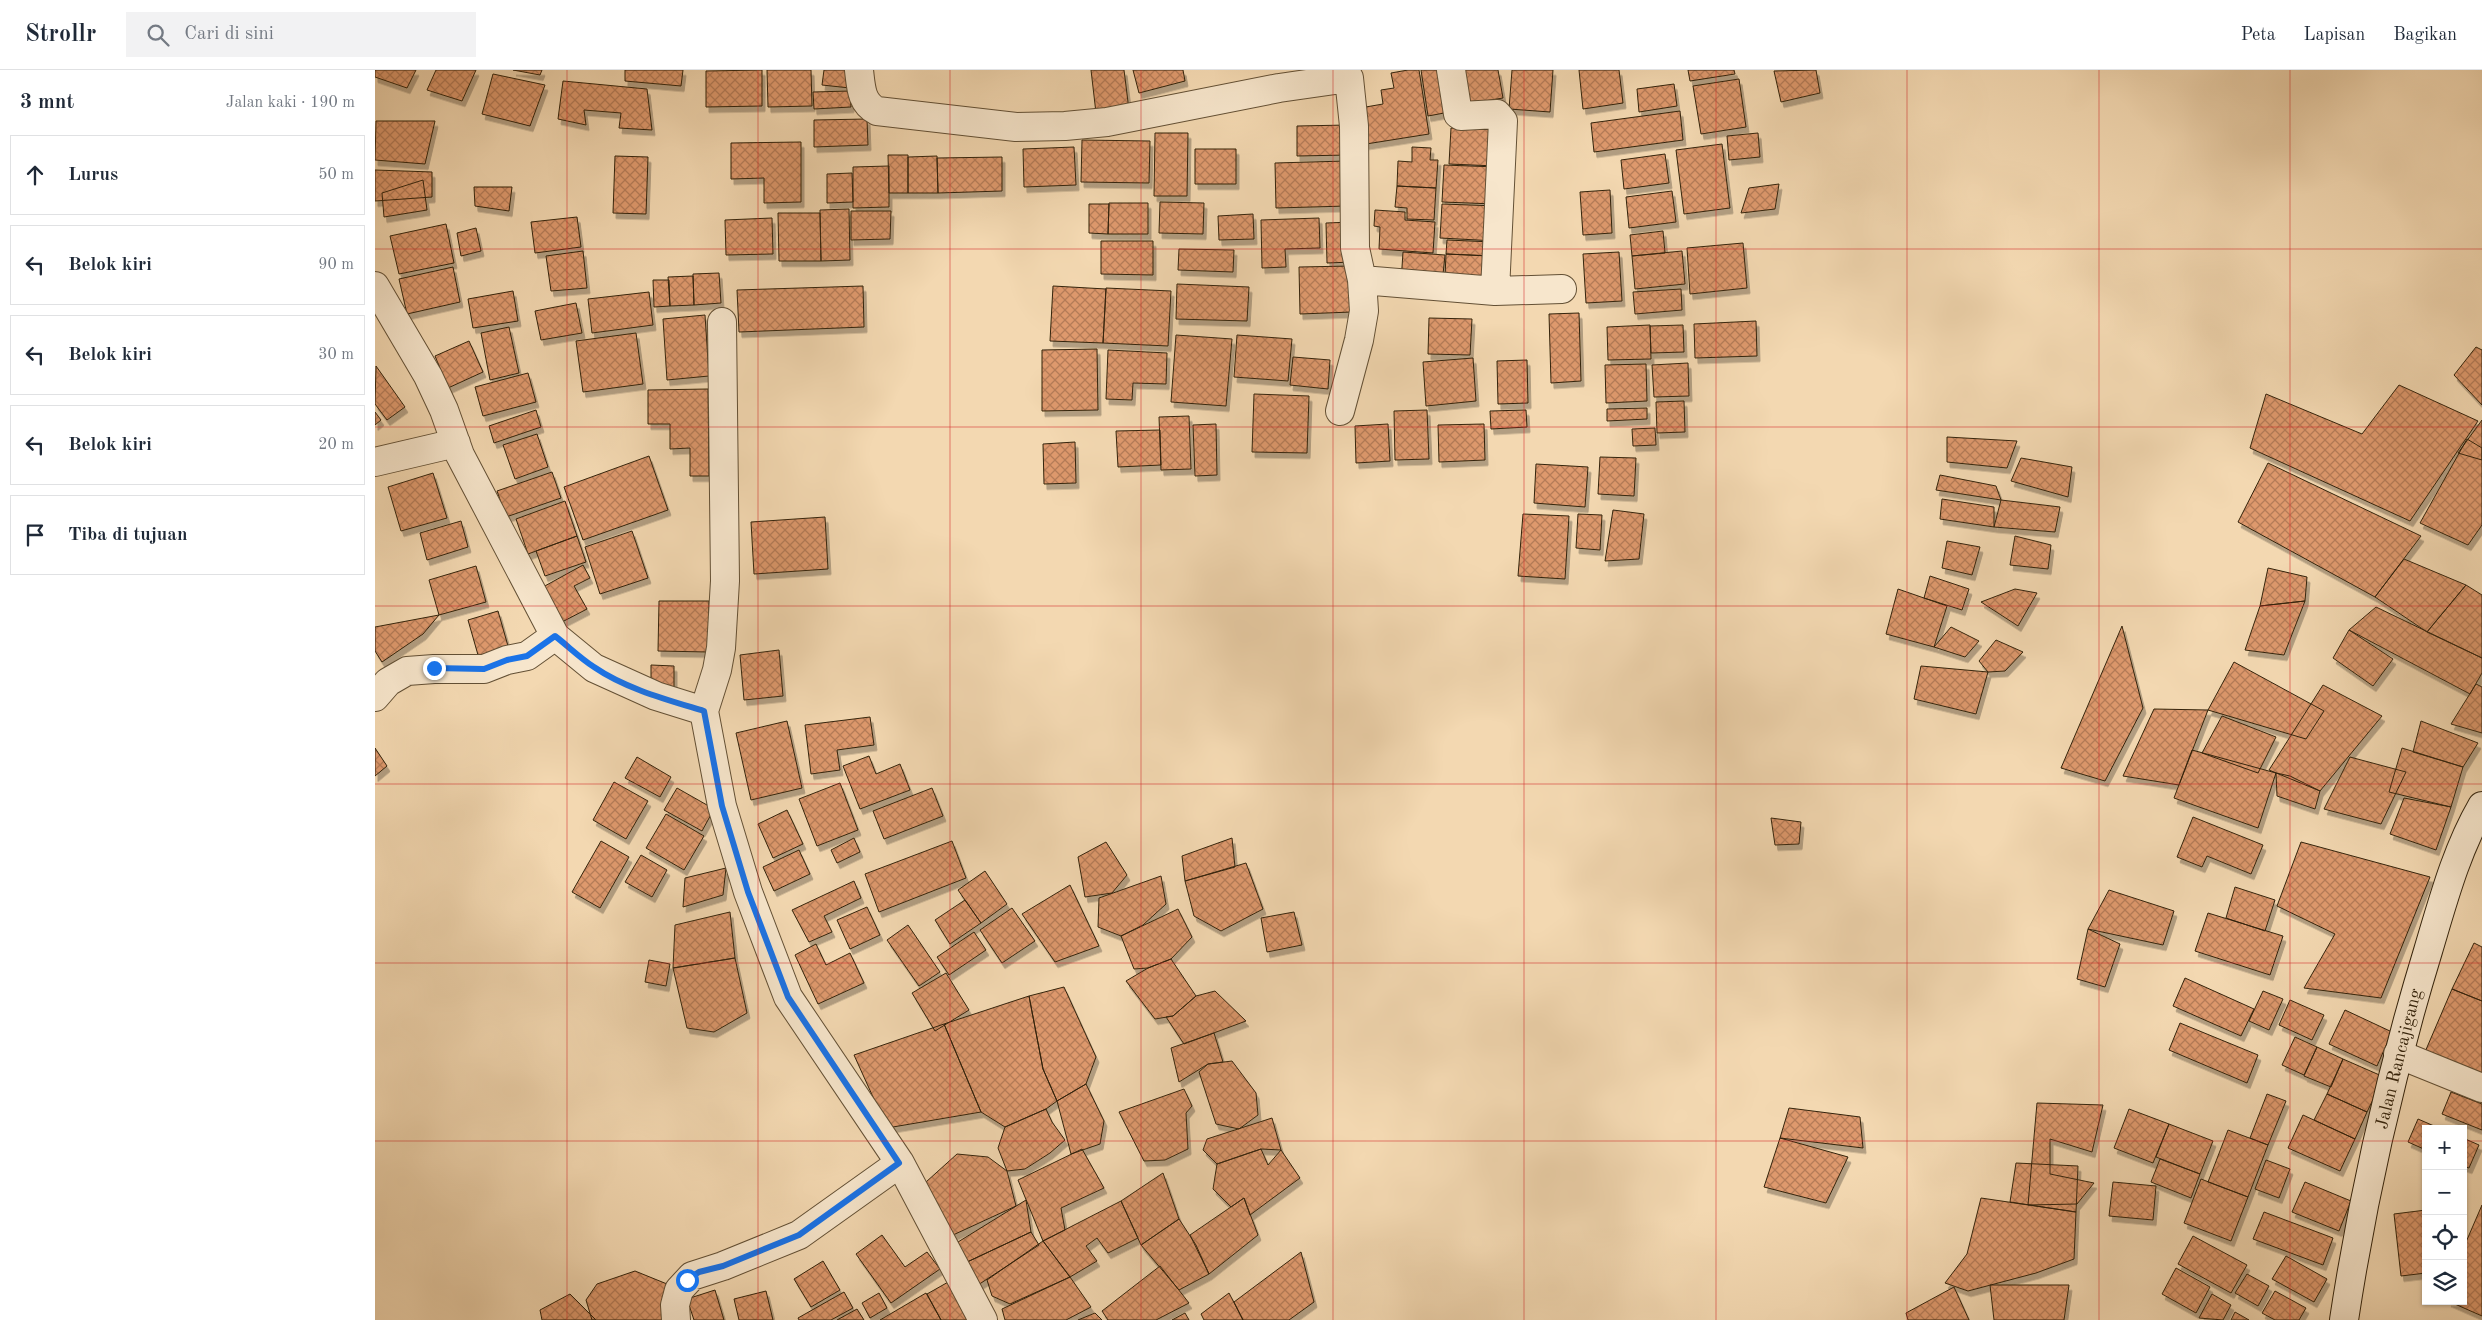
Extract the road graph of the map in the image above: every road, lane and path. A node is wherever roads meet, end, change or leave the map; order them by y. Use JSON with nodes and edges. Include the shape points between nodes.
{"nodes":[{"id":1,"x":859,"y":70,"type":"edge"},
{"id":2,"x":1451,"y":70,"type":"edge"},
{"id":3,"x":1349,"y":74,"type":"edge"},
{"id":4,"x":1362,"y":280,"type":"junction"},
{"id":5,"x":375,"y":286,"type":"edge"},
{"id":6,"x":1562,"y":289,"type":"dead end"},
{"id":7,"x":1495,"y":291,"type":"junction"},
{"id":8,"x":722,"y":322,"type":"dead end"},
{"id":9,"x":1340,"y":411,"type":"dead end"},
{"id":10,"x":456,"y":443,"type":"junction"},
{"id":11,"x":375,"y":462,"type":"edge"},
{"id":12,"x":555,"y":636,"type":"junction"},
{"id":13,"x":375,"y":697,"type":"edge"},
{"id":14,"x":704,"y":711,"type":"junction"},
{"id":15,"x":2482,"y":806,"type":"edge"},
{"id":16,"x":2398,"y":1054,"type":"junction"},
{"id":17,"x":2482,"y":1088,"type":"edge"},
{"id":18,"x":899,"y":1163,"type":"junction"},
{"id":19,"x":676,"y":1320,"type":"edge"},
{"id":20,"x":983,"y":1320,"type":"edge"},
{"id":21,"x":2344,"y":1320,"type":"edge"}],
"edges":[{"from":1,"to":3,"type":"street","via":[[864,100],[877,112],[1016,127],[1107,122]]},
{"from":2,"to":7,"type":"street","via":[[1458,114],[1497,114],[1503,121]]},
{"from":3,"to":4,"type":"street","via":[[1354,126],[1355,248]]},
{"from":4,"to":7,"type":"street"},
{"from":4,"to":9,"type":"street","via":[[1364,311]]},
{"from":5,"to":10,"type":"street","via":[[428,376]]},
{"from":6,"to":7,"type":"street"},
{"from":8,"to":14,"type":"street","via":[[725,581],[721,648]]},
{"from":10,"to":11,"type":"street"},
{"from":10,"to":12,"type":"street","via":[[466,468]]},
{"from":12,"to":13,"type":"street","via":[[527,656],[484,669],[444,668],[407,672],[388,682]]},
{"from":12,"to":14,"type":"street","via":[[601,671],[656,696]]},
{"from":14,"to":18,"type":"street","via":[[722,806],[748,892],[788,997]]},
{"from":15,"to":16,"type":"street","name":"Jalan Rancajigang","via":[[2465,834],[2447,886]]},
{"from":16,"to":17,"type":"street"},
{"from":16,"to":21,"type":"street","name":"Jalan Rancajigang","via":[[2370,1177]]},
{"from":18,"to":19,"type":"street","via":[[799,1235],[692,1276],[679,1290]]},
{"from":18,"to":20,"type":"street"}]}
